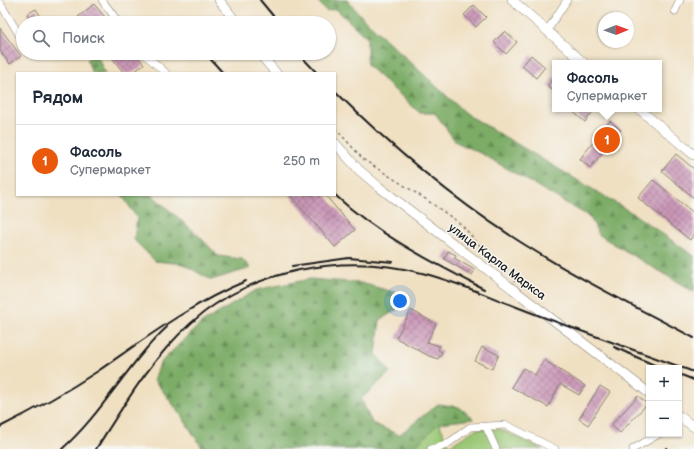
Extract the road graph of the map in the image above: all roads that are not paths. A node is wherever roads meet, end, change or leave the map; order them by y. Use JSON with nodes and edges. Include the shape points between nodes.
{"nodes":[{"id":1,"x":102,"y":0,"type":"edge"},
{"id":2,"x":219,"y":0,"type":"edge"},
{"id":3,"x":512,"y":0,"type":"edge"},
{"id":4,"x":567,"y":0,"type":"edge"},
{"id":5,"x":680,"y":0,"type":"edge"},
{"id":6,"x":0,"y":3,"type":"edge"},
{"id":7,"x":675,"y":11,"type":"dead end"},
{"id":8,"x":114,"y":16,"type":"edge"},
{"id":9,"x":232,"y":16,"type":"edge"},
{"id":10,"x":16,"y":29,"type":"edge"},
{"id":11,"x":547,"y":31,"type":"junction"},
{"id":12,"x":151,"y":60,"type":"edge"},
{"id":13,"x":265,"y":60,"type":"edge"},
{"id":14,"x":581,"y":60,"type":"edge"},
{"id":15,"x":165,"y":72,"type":"edge"},
{"id":16,"x":275,"y":72,"type":"edge"},
{"id":17,"x":643,"y":112,"type":"edge"},
{"id":18,"x":336,"y":144,"type":"edge"},
{"id":19,"x":694,"y":155,"type":"edge"},
{"id":20,"x":646,"y":391,"type":"edge"},
{"id":21,"x":682,"y":421,"type":"edge"},
{"id":22,"x":694,"y":427,"type":"edge"},
{"id":23,"x":487,"y":429,"type":"dead end"},
{"id":24,"x":654,"y":437,"type":"edge"},
{"id":25,"x":431,"y":449,"type":"edge"},
{"id":26,"x":496,"y":449,"type":"edge"},
{"id":27,"x":555,"y":449,"type":"edge"},
{"id":28,"x":633,"y":449,"type":"edge"}],
"edges":[{"from":1,"to":8,"type":"street"},
{"from":2,"to":9,"type":"main road"},
{"from":3,"to":11,"type":"main road"},
{"from":4,"to":11,"type":"street"},
{"from":5,"to":7,"type":"street"},
{"from":6,"to":10,"type":"street"},
{"from":11,"to":14,"type":"main road"},
{"from":12,"to":15,"type":"street"},
{"from":13,"to":16,"type":"main road"},
{"from":17,"to":19,"type":"main road"},
{"from":18,"to":20,"type":"main road","name":"улица Карла Маркса","via":[[359,170],[379,187]]},
{"from":21,"to":22,"type":"main road"},
{"from":23,"to":26,"type":"street"},
{"from":24,"to":28,"type":"street"},
{"from":25,"to":27,"type":"street","via":[[446,445],[470,426],[506,425]]}]}
